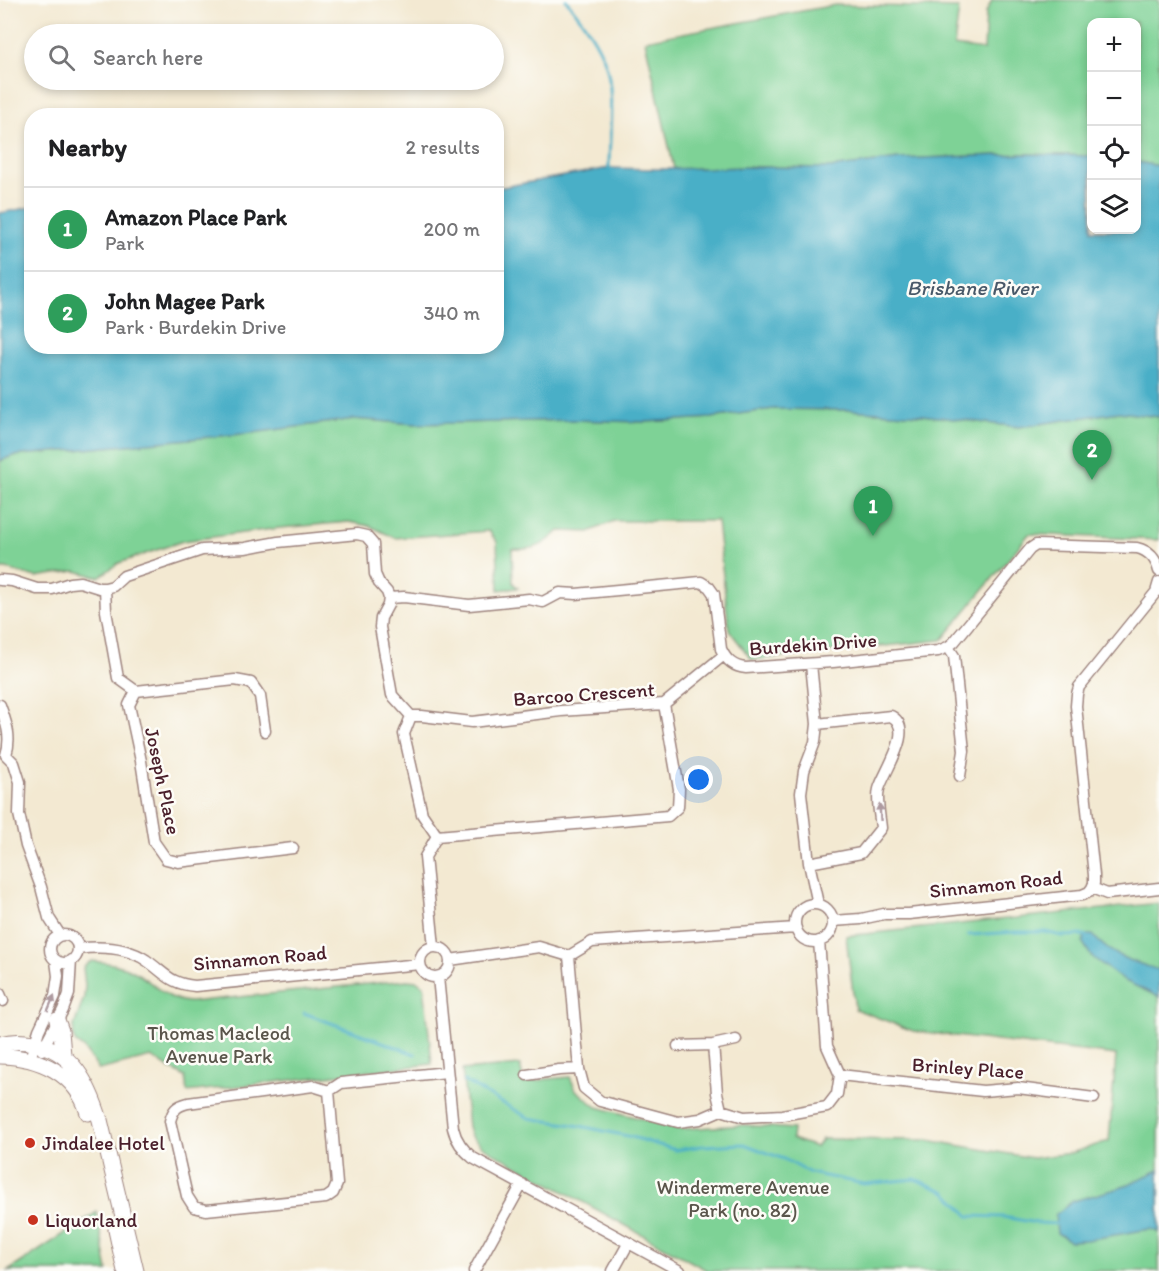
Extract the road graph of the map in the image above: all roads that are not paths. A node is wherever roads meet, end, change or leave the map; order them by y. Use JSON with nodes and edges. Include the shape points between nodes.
{"nodes":[{"id":1,"x":1158,"y":565,"type":"edge"},
{"id":2,"x":0,"y":580,"type":"edge"},
{"id":3,"x":1159,"y":582,"type":"edge"},
{"id":4,"x":105,"y":588,"type":"junction"},
{"id":5,"x":389,"y":598,"type":"junction"},
{"id":6,"x":948,"y":647,"type":"junction"},
{"id":7,"x":724,"y":655,"type":"junction"},
{"id":8,"x":811,"y":664,"type":"junction"},
{"id":9,"x":136,"y":691,"type":"junction"},
{"id":10,"x":664,"y":704,"type":"junction"},
{"id":11,"x":0,"y":705,"type":"edge"},
{"id":12,"x":411,"y":716,"type":"junction"},
{"id":13,"x":817,"y":724,"type":"junction"},
{"id":14,"x":265,"y":730,"type":"dead end"},
{"id":15,"x":3,"y":755,"type":"edge"},
{"id":16,"x":960,"y":776,"type":"dead end"},
{"id":17,"x":437,"y":836,"type":"junction"},
{"id":18,"x":293,"y":848,"type":"dead end"},
{"id":19,"x":809,"y":862,"type":"junction"},
{"id":20,"x":1092,"y":888,"type":"junction"},
{"id":21,"x":1159,"y":888,"type":"edge"},
{"id":22,"x":818,"y":904,"type":"junction"},
{"id":23,"x":833,"y":921,"type":"junction"},
{"id":24,"x":796,"y":928,"type":"junction"},
{"id":25,"x":60,"y":936,"type":"junction"},
{"id":26,"x":819,"y":941,"type":"junction"},
{"id":27,"x":434,"y":947,"type":"junction"},
{"id":28,"x":78,"y":949,"type":"junction"},
{"id":29,"x":568,"y":956,"type":"junction"},
{"id":30,"x":71,"y":960,"type":"junction"},
{"id":31,"x":450,"y":960,"type":"junction"},
{"id":32,"x":56,"y":961,"type":"junction"},
{"id":33,"x":420,"y":964,"type":"junction"},
{"id":34,"x":438,"y":977,"type":"junction"},
{"id":35,"x":57,"y":1020,"type":"junction"},
{"id":36,"x":736,"y":1040,"type":"dead end"},
{"id":37,"x":0,"y":1044,"type":"edge"},
{"id":38,"x":40,"y":1045,"type":"junction"},
{"id":39,"x":713,"y":1045,"type":"junction"},
{"id":40,"x":678,"y":1046,"type":"dead end"},
{"id":41,"x":63,"y":1055,"type":"junction"},
{"id":42,"x":0,"y":1056,"type":"edge"},
{"id":43,"x":35,"y":1061,"type":"junction"},
{"id":44,"x":579,"y":1069,"type":"junction"},
{"id":45,"x":447,"y":1072,"type":"junction"},
{"id":46,"x":527,"y":1075,"type":"dead end"},
{"id":47,"x":840,"y":1076,"type":"junction"},
{"id":48,"x":329,"y":1090,"type":"junction"},
{"id":49,"x":1094,"y":1098,"type":"dead end"},
{"id":50,"x":721,"y":1110,"type":"junction"},
{"id":51,"x":522,"y":1184,"type":"junction"},
{"id":52,"x":628,"y":1244,"type":"junction"},
{"id":53,"x":125,"y":1271,"type":"edge"},
{"id":54,"x":136,"y":1271,"type":"edge"},
{"id":55,"x":474,"y":1271,"type":"edge"},
{"id":56,"x":613,"y":1271,"type":"edge"},
{"id":57,"x":680,"y":1271,"type":"edge"}],
"edges":[{"from":1,"to":6,"type":"street","via":[[1152,555],[1137,548],[1036,544]]},
{"from":2,"to":4,"type":"street","via":[[38,589],[80,582]]},
{"from":3,"to":20,"type":"street","via":[[1156,592],[1077,694]]},
{"from":4,"to":5,"type":"street","via":[[124,576],[202,550],[357,534],[366,536],[373,544],[375,574]]},
{"from":4,"to":9,"type":"street","via":[[118,678]]},
{"from":5,"to":7,"type":"street","name":"Burdekin Drive","via":[[469,605],[530,599],[543,602],[560,593],[700,582],[714,594]]},
{"from":5,"to":12,"type":"street","via":[[380,627],[392,695]]},
{"from":6,"to":8,"type":"street","name":"Burdekin Drive"},
{"from":6,"to":16,"type":"street","via":[[954,656],[964,751]]},
{"from":7,"to":8,"type":"street","name":"Burdekin Drive","via":[[738,668]]},
{"from":7,"to":10,"type":"street"},
{"from":8,"to":13,"type":"street"},
{"from":9,"to":14,"type":"street","via":[[235,680],[251,683],[260,696]]},
{"from":9,"to":18,"type":"street","name":"Joseph Place","via":[[129,705],[154,842],[166,859],[178,862]]},
{"from":10,"to":12,"type":"street","name":"Barcoo Crescent","via":[[472,722]]},
{"from":10,"to":17,"type":"street","name":"Barcoo Crescent","via":[[679,789],[678,807],[668,816]]},
{"from":11,"to":15,"type":"street","via":[[9,732],[9,744]]},
{"from":12,"to":17,"type":"street","via":[[404,734],[422,814]]},
{"from":13,"to":19,"type":"street","via":[[801,784]]},
{"from":19,"to":13,"type":"street","one_way":true,"via":[[861,853],[881,828],[878,791],[901,738],[899,723],[891,716]]},
{"from":15,"to":25,"type":"street","via":[[14,763],[20,782],[19,814],[26,846],[49,918]]},
{"from":17,"to":27,"type":"street","via":[[425,857]]},
{"from":19,"to":22,"type":"street"},
{"from":20,"to":21,"type":"street","name":"Sinnamon Road","via":[[1107,894]]},
{"from":20,"to":23,"type":"street","name":"Sinnamon Road","via":[[1082,896]]},
{"from":22,"to":23,"type":"street","via":[[828,910]]},
{"from":22,"to":24,"type":"street","via":[[800,910]]},
{"from":23,"to":26,"type":"street","via":[[830,934]]},
{"from":24,"to":26,"type":"street","via":[[807,941]]},
{"from":24,"to":29,"type":"street","via":[[592,942]]},
{"from":25,"to":28,"type":"street","via":[[72,938]]},
{"from":25,"to":32,"type":"street","via":[[50,946]]},
{"from":26,"to":47,"type":"street","via":[[827,1046]]},
{"from":27,"to":31,"type":"street","via":[[443,949]]},
{"from":27,"to":33,"type":"street","via":[[423,953]]},
{"from":28,"to":30,"type":"street"},
{"from":28,"to":33,"type":"street","name":"Sinnamon Road","via":[[131,952],[174,982],[195,986]]},
{"from":29,"to":31,"type":"street","via":[[539,947]]},
{"from":29,"to":44,"type":"street"},
{"from":30,"to":32,"type":"street"},
{"from":30,"to":35,"type":"street","via":[[69,994]]},
{"from":31,"to":34,"type":"street","via":[[449,969]]},
{"from":38,"to":32,"type":"street","one_way":true,"via":[[39,1030],[55,996]]},
{"from":33,"to":34,"type":"street","via":[[426,975]]},
{"from":34,"to":45,"type":"street"},
{"from":35,"to":38,"type":"street"},
{"from":35,"to":41,"type":"main road"},
{"from":36,"to":39,"type":"street"},
{"from":37,"to":38,"type":"main road","via":[[16,1041]]},
{"from":38,"to":41,"type":"main road"},
{"from":38,"to":43,"type":"street"},
{"from":39,"to":40,"type":"street"},
{"from":39,"to":50,"type":"street"},
{"from":41,"to":54,"type":"main road","via":[[80,1074],[96,1106]]},
{"from":42,"to":43,"type":"main road"},
{"from":43,"to":53,"type":"main road","via":[[67,1080],[87,1108]]},
{"from":44,"to":46,"type":"street"},
{"from":44,"to":50,"type":"street","via":[[584,1088],[600,1101],[678,1122],[700,1119]]},
{"from":45,"to":48,"type":"street","via":[[340,1083]]},
{"from":45,"to":51,"type":"street","via":[[453,1128],[460,1145],[473,1158]]},
{"from":47,"to":49,"type":"street","name":"Brinley Place","via":[[983,1091],[1018,1088]]},
{"from":47,"to":50,"type":"street","via":[[837,1094],[827,1107],[744,1117]]},
{"from":48,"to":48,"type":"street","via":[[337,1184],[333,1193],[326,1198],[239,1207],[194,1207],[187,1196],[170,1121],[178,1105],[313,1086]]},
{"from":51,"to":52,"type":"street"},
{"from":51,"to":55,"type":"street"},
{"from":52,"to":56,"type":"street"},
{"from":52,"to":57,"type":"street"}]}
